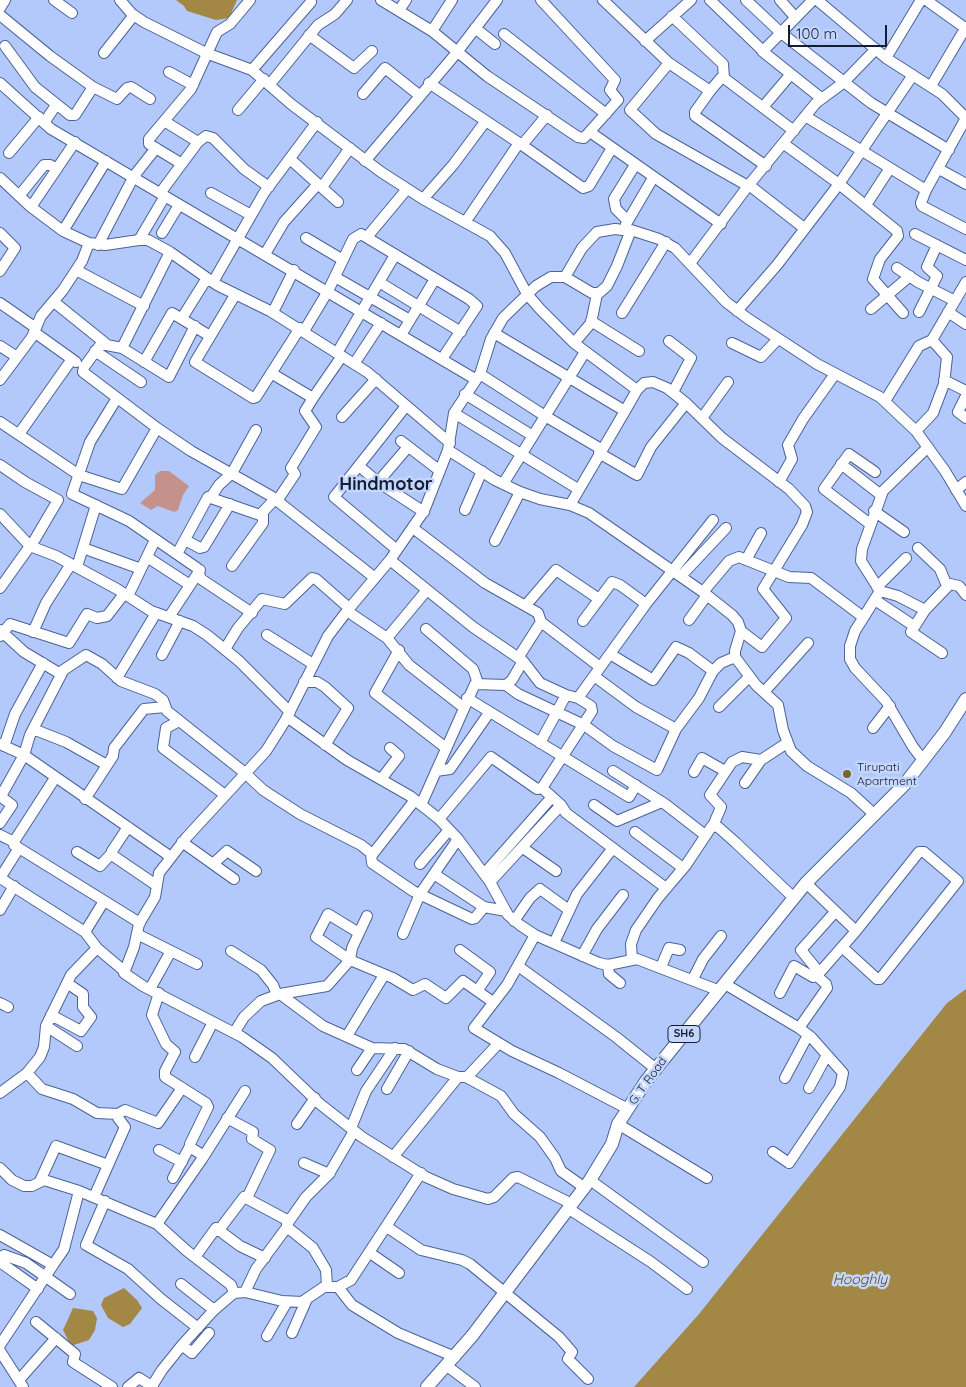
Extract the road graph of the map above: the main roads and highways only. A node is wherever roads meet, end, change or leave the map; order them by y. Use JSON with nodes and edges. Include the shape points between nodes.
{"nodes":[{"id":1,"x":966,"y":699,"type":"edge"},
{"id":2,"x":426,"y":1387,"type":"edge"}],
"edges":[{"from":1,"to":2,"type":"main road","name":"G. T. Road","number":"SH6","via":[[897,794],[806,883],[656,1068],[618,1124],[612,1144],[588,1184],[451,1362]]}]}
